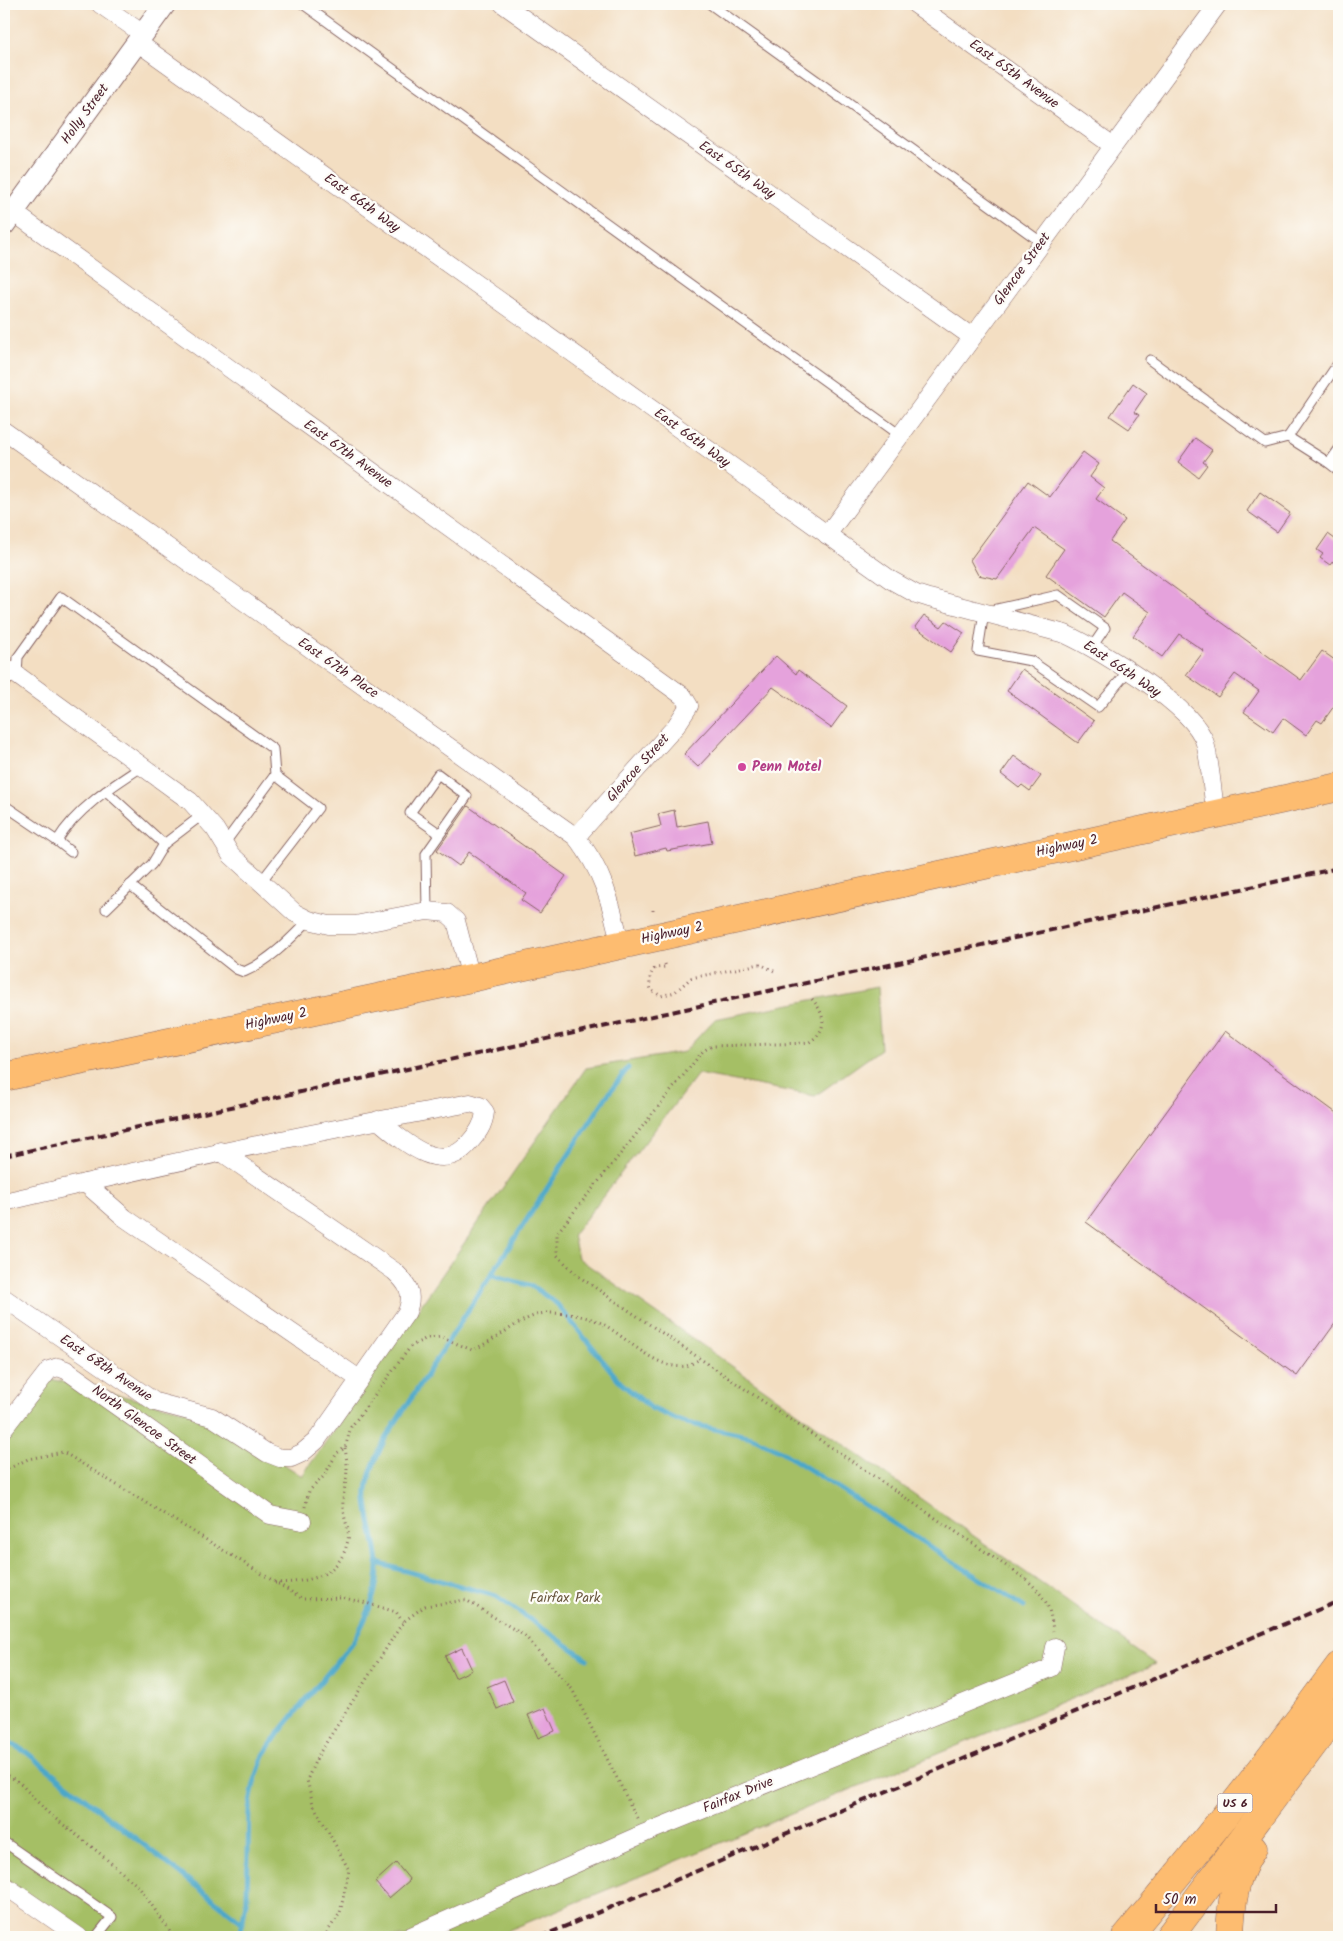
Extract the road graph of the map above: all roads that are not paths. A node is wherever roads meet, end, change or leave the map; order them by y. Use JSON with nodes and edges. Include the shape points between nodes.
{"nodes":[{"id":1,"x":100,"y":4,"type":"edge"},
{"id":2,"x":165,"y":4,"type":"edge"},
{"id":3,"x":303,"y":4,"type":"edge"},
{"id":4,"x":503,"y":4,"type":"edge"},
{"id":5,"x":710,"y":4,"type":"edge"},
{"id":6,"x":916,"y":4,"type":"edge"},
{"id":7,"x":1218,"y":4,"type":"edge"},
{"id":8,"x":140,"y":38,"type":"junction"},
{"id":9,"x":1112,"y":145,"type":"junction"},
{"id":10,"x":7,"y":218,"type":"edge"},
{"id":11,"x":1041,"y":242,"type":"junction"},
{"id":12,"x":972,"y":337,"type":"junction"},
{"id":13,"x":1150,"y":360,"type":"dead end"},
{"id":14,"x":1339,"y":362,"type":"edge"},
{"id":15,"x":4,"y":430,"type":"edge"},
{"id":16,"x":900,"y":435,"type":"junction"},
{"id":17,"x":1288,"y":437,"type":"junction"},
{"id":18,"x":1339,"y":449,"type":"edge"},
{"id":19,"x":1329,"y":464,"type":"junction"},
{"id":20,"x":1339,"y":471,"type":"edge"},
{"id":21,"x":827,"y":534,"type":"junction"},
{"id":22,"x":984,"y":612,"type":"junction"},
{"id":23,"x":1092,"y":647,"type":"junction"},
{"id":24,"x":1128,"y":671,"type":"junction"},
{"id":25,"x":11,"y":675,"type":"edge"},
{"id":26,"x":683,"y":696,"type":"joint"},
{"id":27,"x":143,"y":766,"type":"junction"},
{"id":28,"x":275,"y":775,"type":"junction"},
{"id":29,"x":1339,"y":787,"type":"edge"},
{"id":30,"x":106,"y":791,"type":"junction"},
{"id":31,"x":4,"y":806,"type":"edge"},
{"id":32,"x":202,"y":815,"type":"junction"},
{"id":33,"x":1216,"y":816,"type":"junction"},
{"id":34,"x":440,"y":834,"type":"junction"},
{"id":35,"x":576,"y":837,"type":"junction"},
{"id":36,"x":57,"y":841,"type":"junction"},
{"id":37,"x":164,"y":844,"type":"junction"},
{"id":38,"x":224,"y":844,"type":"junction"},
{"id":39,"x":71,"y":852,"type":"dead end"},
{"id":40,"x":260,"y":883,"type":"junction"},
{"id":41,"x":130,"y":885,"type":"junction"},
{"id":42,"x":106,"y":909,"type":"dead end"},
{"id":43,"x":427,"y":911,"type":"junction"},
{"id":44,"x":309,"y":920,"type":"junction"},
{"id":45,"x":620,"y":944,"type":"junction"},
{"id":46,"x":471,"y":978,"type":"junction"},
{"id":47,"x":10,"y":1073,"type":"edge"},
{"id":48,"x":378,"y":1120,"type":"junction"},
{"id":49,"x":220,"y":1151,"type":"junction"},
{"id":50,"x":85,"y":1183,"type":"junction"},
{"id":51,"x":4,"y":1202,"type":"edge"},
{"id":52,"x":4,"y":1298,"type":"edge"},
{"id":53,"x":359,"y":1379,"type":"junction"},
{"id":54,"x":4,"y":1428,"type":"edge"},
{"id":55,"x":302,"y":1521,"type":"road end"},
{"id":56,"x":1055,"y":1646,"type":"road end"},
{"id":57,"x":1339,"y":1666,"type":"edge"},
{"id":58,"x":1339,"y":1710,"type":"edge"},
{"id":59,"x":1317,"y":1741,"type":"junction"},
{"id":60,"x":4,"y":1842,"type":"edge"},
{"id":61,"x":4,"y":1885,"type":"edge"},
{"id":62,"x":79,"y":1937,"type":"edge"},
{"id":63,"x":96,"y":1937,"type":"edge"},
{"id":64,"x":408,"y":1937,"type":"edge"},
{"id":65,"x":1126,"y":1937,"type":"edge"},
{"id":66,"x":1169,"y":1937,"type":"edge"},
{"id":67,"x":1230,"y":1937,"type":"edge"}],
"edges":[{"from":1,"to":8,"type":"street","name":"East 66th Way"},
{"from":2,"to":8,"type":"street","name":"Holly Street"},
{"from":3,"to":16,"type":"lane"},
{"from":4,"to":12,"type":"street","name":"East 65th Way"},
{"from":5,"to":11,"type":"lane"},
{"from":6,"to":9,"type":"street","name":"East 65th Avenue"},
{"from":7,"to":9,"type":"street","name":"Glencoe Street"},
{"from":8,"to":10,"type":"street","name":"Holly Street"},
{"from":8,"to":21,"type":"street","name":"East 66th Way"},
{"from":9,"to":11,"type":"street","name":"Glencoe Street"},
{"from":10,"to":26,"type":"street","name":"East 67th Avenue"},
{"from":11,"to":12,"type":"street","name":"Glencoe Street"},
{"from":12,"to":16,"type":"street","name":"Glencoe Street"},
{"from":13,"to":17,"type":"lane","via":[[1265,443]]},
{"from":14,"to":17,"type":"lane"},
{"from":15,"to":35,"type":"street","name":"East 67th Place"},
{"from":16,"to":21,"type":"street","name":"Glencoe Street"},
{"from":17,"to":19,"type":"lane"},
{"from":18,"to":19,"type":"lane"},
{"from":19,"to":20,"type":"lane"},
{"from":21,"to":22,"type":"street","name":"East 66th Way","via":[[916,594]]},
{"from":22,"to":23,"type":"street","name":"East 66th Way","via":[[1050,629]]},
{"from":22,"to":23,"type":"lane","via":[[1058,595],[1105,628]]},
{"from":22,"to":24,"type":"lane","via":[[978,651],[1030,661],[1098,707]]},
{"from":23,"to":24,"type":"street","name":"East 66th Way"},
{"from":24,"to":33,"type":"street","name":"East 66th Way","via":[[1185,712],[1197,727],[1204,743]]},
{"from":25,"to":27,"type":"street"},
{"from":25,"to":28,"type":"lane","via":[[18,657],[61,597],[272,750]]},
{"from":26,"to":35,"type":"street","name":"Glencoe Street","via":[[687,711],[676,726]]},
{"from":27,"to":30,"type":"lane"},
{"from":27,"to":32,"type":"street"},
{"from":28,"to":38,"type":"lane"},
{"from":28,"to":40,"type":"lane","via":[[318,808]]},
{"from":29,"to":33,"type":"main road","name":"Highway 2"},
{"from":30,"to":36,"type":"lane","via":[[64,829]]},
{"from":30,"to":37,"type":"lane"},
{"from":31,"to":36,"type":"lane"},
{"from":32,"to":37,"type":"lane"},
{"from":32,"to":38,"type":"street"},
{"from":33,"to":45,"type":"main road","name":"Highway 2"},
{"from":34,"to":34,"type":"lane","via":[[467,796],[438,774],[410,813]]},
{"from":34,"to":43,"type":"lane","via":[[426,854]]},
{"from":35,"to":45,"type":"street","name":"East 67th Place","via":[[603,878]]},
{"from":36,"to":39,"type":"lane"},
{"from":37,"to":41,"type":"lane","via":[[152,864]]},
{"from":38,"to":40,"type":"street"},
{"from":40,"to":44,"type":"street","via":[[295,913]]},
{"from":41,"to":42,"type":"lane"},
{"from":41,"to":44,"type":"lane","via":[[244,972],[279,950]]},
{"from":43,"to":44,"type":"street","via":[[355,925],[328,925]]},
{"from":43,"to":46,"type":"street","via":[[448,913],[456,921]]},
{"from":45,"to":46,"type":"main road","name":"Highway 2"},
{"from":46,"to":47,"type":"main road","name":"Highway 2"},
{"from":48,"to":48,"type":"street","via":[[470,1103],[480,1106],[485,1112],[484,1122],[465,1148],[441,1157],[416,1151]]},
{"from":48,"to":49,"type":"street"},
{"from":49,"to":50,"type":"street"},
{"from":49,"to":53,"type":"street","via":[[394,1271],[408,1285],[411,1294],[407,1312]]},
{"from":50,"to":51,"type":"street"},
{"from":50,"to":53,"type":"street","via":[[124,1218]]},
{"from":52,"to":53,"type":"street","name":"East 68th Avenue","via":[[155,1402],[212,1417],[280,1458],[302,1453],[320,1435]]},
{"from":54,"to":55,"type":"street","name":"North Glencoe Street","via":[[49,1370],[58,1367],[270,1515]]},
{"from":56,"to":64,"type":"street","name":"Fairfax Drive","via":[[1051,1668],[645,1833]]},
{"from":57,"to":65,"type":"main road","number":"US 6","via":[[1191,1860]]},
{"from":58,"to":59,"type":"main road","number":"US 6"},
{"from":59,"to":66,"type":"main road","number":"US 6"},
{"from":59,"to":67,"type":"main road","via":[[1238,1877],[1231,1903]]},
{"from":60,"to":63,"type":"lane","via":[[112,1917]]},
{"from":61,"to":62,"type":"street"}]}
